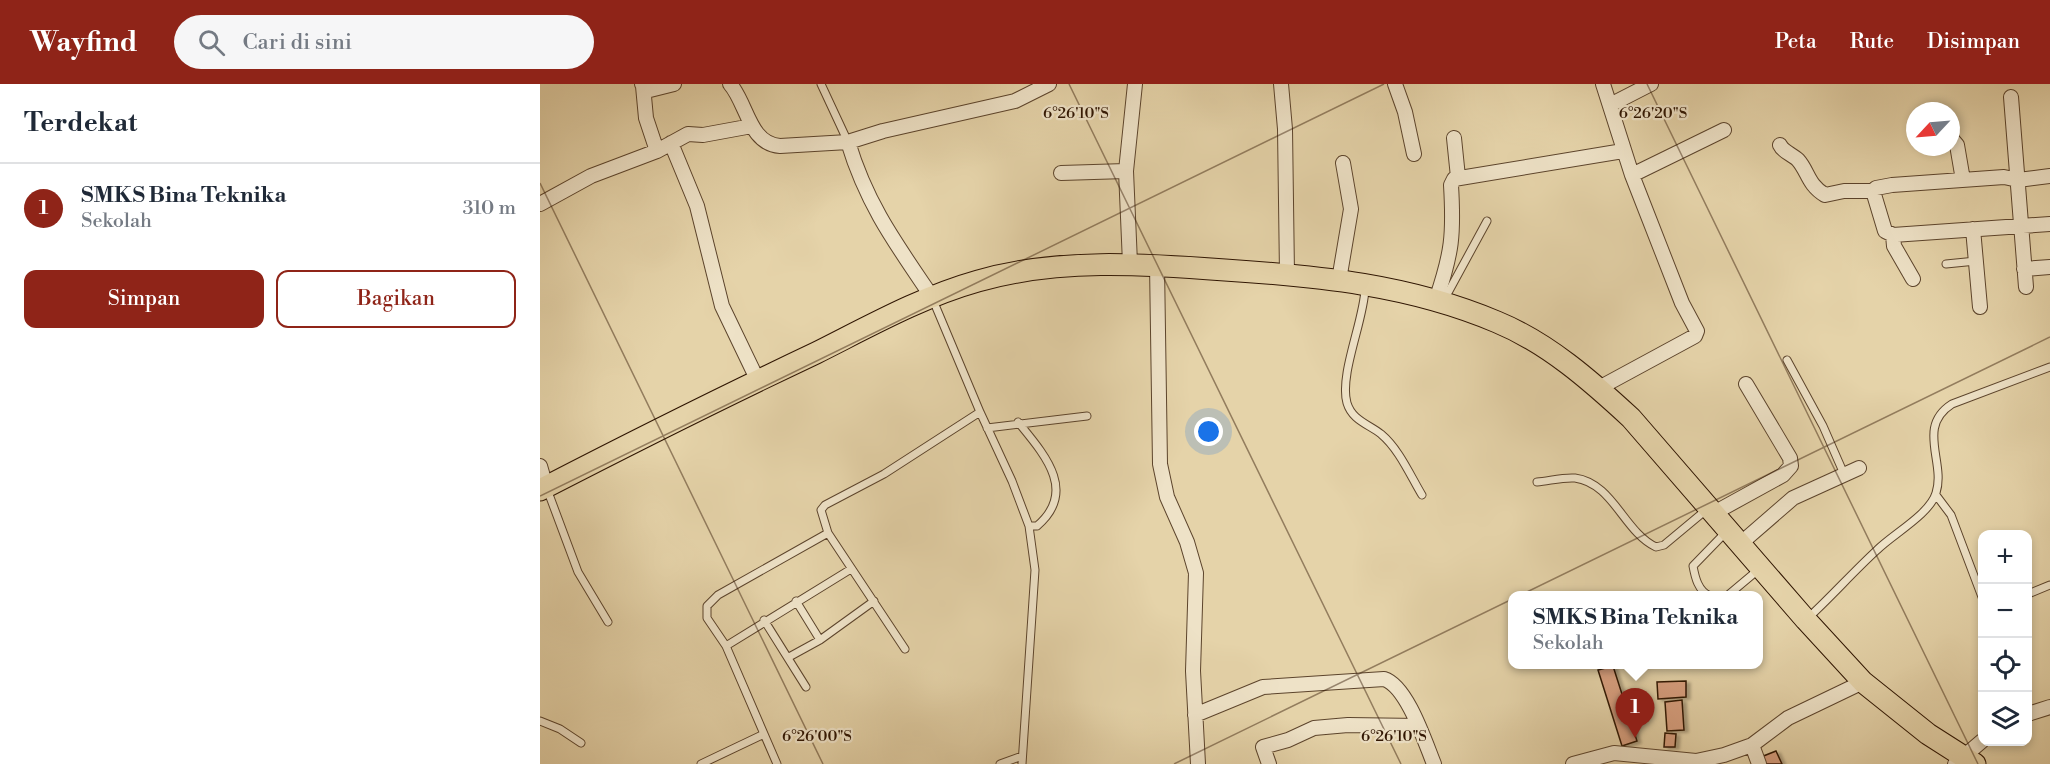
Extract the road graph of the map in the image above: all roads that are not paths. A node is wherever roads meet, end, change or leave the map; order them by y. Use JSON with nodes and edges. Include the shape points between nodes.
{"nodes":[{"id":1,"x":674,"y":84,"type":"edge"},
{"id":2,"x":730,"y":84,"type":"edge"},
{"id":3,"x":821,"y":84,"type":"edge"},
{"id":4,"x":1049,"y":84,"type":"edge"},
{"id":5,"x":1135,"y":84,"type":"edge"},
{"id":6,"x":1281,"y":84,"type":"edge"},
{"id":7,"x":1395,"y":84,"type":"edge"},
{"id":8,"x":1603,"y":84,"type":"edge"},
{"id":9,"x":1651,"y":84,"type":"edge"},
{"id":10,"x":643,"y":85,"type":"edge"},
{"id":11,"x":2011,"y":96,"type":"dead end"},
{"id":12,"x":1610,"y":105,"type":"junction"},
{"id":13,"x":752,"y":126,"type":"junction"},
{"id":14,"x":1724,"y":130,"type":"dead end"},
{"id":15,"x":1454,"y":138,"type":"dead end"},
{"id":16,"x":848,"y":142,"type":"junction"},
{"id":17,"x":670,"y":143,"type":"junction"},
{"id":18,"x":1780,"y":145,"type":"dead end"},
{"id":19,"x":657,"y":151,"type":"junction"},
{"id":20,"x":1623,"y":151,"type":"junction"},
{"id":21,"x":1414,"y":154,"type":"dead end"},
{"id":22,"x":1959,"y":156,"type":"edge"},
{"id":23,"x":1343,"y":163,"type":"dead end"},
{"id":24,"x":2050,"y":167,"type":"edge"},
{"id":25,"x":1125,"y":171,"type":"junction"},
{"id":26,"x":1061,"y":173,"type":"dead end"},
{"id":27,"x":1632,"y":175,"type":"junction"},
{"id":28,"x":2013,"y":175,"type":"junction"},
{"id":29,"x":2050,"y":176,"type":"edge"},
{"id":30,"x":1458,"y":177,"type":"junction"},
{"id":31,"x":1963,"y":180,"type":"junction"},
{"id":32,"x":1873,"y":191,"type":"junction"},
{"id":33,"x":540,"y":204,"type":"edge"},
{"id":34,"x":1487,"y":220,"type":"dead end"},
{"id":35,"x":2050,"y":224,"type":"edge"},
{"id":36,"x":2021,"y":226,"type":"junction"},
{"id":37,"x":1973,"y":229,"type":"junction"},
{"id":38,"x":1893,"y":235,"type":"junction"},
{"id":39,"x":1976,"y":261,"type":"junction"},
{"id":40,"x":1130,"y":263,"type":"junction"},
{"id":41,"x":1946,"y":264,"type":"dead end"},
{"id":42,"x":1157,"y":265,"type":"junction"},
{"id":43,"x":2050,"y":267,"type":"edge"},
{"id":44,"x":2024,"y":269,"type":"junction"},
{"id":45,"x":1287,"y":274,"type":"junction"},
{"id":46,"x":1913,"y":279,"type":"dead end"},
{"id":47,"x":1339,"y":280,"type":"junction"},
{"id":48,"x":1365,"y":283,"type":"junction"},
{"id":49,"x":2026,"y":287,"type":"dead end"},
{"id":50,"x":932,"y":297,"type":"junction"},
{"id":51,"x":1439,"y":301,"type":"junction"},
{"id":52,"x":1980,"y":307,"type":"dead end"},
{"id":53,"x":1787,"y":360,"type":"dead end"},
{"id":54,"x":2050,"y":367,"type":"edge"},
{"id":55,"x":758,"y":381,"type":"junction"},
{"id":56,"x":1746,"y":384,"type":"dead end"},
{"id":57,"x":1599,"y":388,"type":"junction"},
{"id":58,"x":980,"y":412,"type":"junction"},
{"id":59,"x":1087,"y":416,"type":"dead end"},
{"id":60,"x":1018,"y":422,"type":"junction"},
{"id":61,"x":987,"y":428,"type":"junction"},
{"id":62,"x":540,"y":466,"type":"edge"},
{"id":63,"x":1858,"y":468,"type":"dead end"},
{"id":64,"x":1844,"y":474,"type":"junction"},
{"id":65,"x":1537,"y":482,"type":"dead end"},
{"id":66,"x":543,"y":489,"type":"edge"},
{"id":67,"x":1422,"y":495,"type":"dead end"},
{"id":68,"x":1936,"y":495,"type":"junction"},
{"id":69,"x":1711,"y":510,"type":"junction"},
{"id":70,"x":1029,"y":526,"type":"junction"},
{"id":71,"x":828,"y":533,"type":"junction"},
{"id":72,"x":1734,"y":537,"type":"junction"},
{"id":73,"x":1760,"y":568,"type":"junction"},
{"id":74,"x":851,"y":569,"type":"junction"},
{"id":75,"x":1978,"y":584,"type":"edge"},
{"id":76,"x":2050,"y":585,"type":"edge"},
{"id":77,"x":1703,"y":591,"type":"edge"},
{"id":78,"x":1733,"y":591,"type":"edge"},
{"id":79,"x":2032,"y":592,"type":"edge"},
{"id":80,"x":796,"y":601,"type":"junction"},
{"id":81,"x":874,"y":601,"type":"junction"},
{"id":82,"x":764,"y":620,"type":"junction"},
{"id":83,"x":1806,"y":621,"type":"junction"},
{"id":84,"x":608,"y":622,"type":"dead end"},
{"id":85,"x":820,"y":640,"type":"junction"},
{"id":86,"x":726,"y":646,"type":"junction"},
{"id":87,"x":905,"y":650,"type":"dead end"},
{"id":88,"x":789,"y":657,"type":"junction"},
{"id":89,"x":1863,"y":682,"type":"junction"},
{"id":90,"x":806,"y":687,"type":"dead end"},
{"id":91,"x":2050,"y":707,"type":"edge"},
{"id":92,"x":2032,"y":713,"type":"edge"},
{"id":93,"x":1195,"y":715,"type":"junction"},
{"id":94,"x":540,"y":721,"type":"edge"},
{"id":95,"x":1418,"y":726,"type":"junction"},
{"id":96,"x":764,"y":734,"type":"junction"},
{"id":97,"x":581,"y":743,"type":"dead end"},
{"id":98,"x":1752,"y":745,"type":"junction"},
{"id":99,"x":1978,"y":746,"type":"edge"},
{"id":100,"x":1022,"y":760,"type":"edge"},
{"id":101,"x":1964,"y":761,"type":"edge"},
{"id":102,"x":1704,"y":762,"type":"edge"},
{"id":103,"x":702,"y":764,"type":"edge"},
{"id":104,"x":777,"y":764,"type":"edge"},
{"id":105,"x":1000,"y":764,"type":"edge"},
{"id":106,"x":1197,"y":764,"type":"edge"},
{"id":107,"x":1269,"y":764,"type":"edge"},
{"id":108,"x":1434,"y":764,"type":"edge"},
{"id":109,"x":1573,"y":764,"type":"edge"},
{"id":110,"x":1759,"y":764,"type":"edge"}],
"edges":[{"from":1,"to":10,"type":"street","via":[[651,91]]},
{"from":2,"to":13,"type":"street"},
{"from":3,"to":16,"type":"lane"},
{"from":4,"to":16,"type":"street","via":[[1015,101]]},
{"from":5,"to":25,"type":"street"},
{"from":6,"to":45,"type":"street"},
{"from":7,"to":21,"type":"street"},
{"from":8,"to":12,"type":"street"},
{"from":9,"to":12,"type":"street"},
{"from":10,"to":19,"type":"street","via":[[646,118]]},
{"from":11,"to":28,"type":"street"},
{"from":12,"to":20,"type":"street"},
{"from":13,"to":16,"type":"street","via":[[771,146]]},
{"from":13,"to":17,"type":"street","via":[[688,134]]},
{"from":14,"to":27,"type":"street"},
{"from":15,"to":30,"type":"street"},
{"from":16,"to":50,"type":"street","via":[[880,223]]},
{"from":17,"to":19,"type":"street"},
{"from":17,"to":55,"type":"street","via":[[698,206],[722,306]]},
{"from":18,"to":32,"type":"street","via":[[1797,159],[1805,176],[1825,195]]},
{"from":19,"to":33,"type":"street","via":[[591,176]]},
{"from":20,"to":27,"type":"street"},
{"from":20,"to":30,"type":"street"},
{"from":22,"to":31,"type":"street"},
{"from":23,"to":47,"type":"street","via":[[1352,209]]},
{"from":24,"to":28,"type":"street"},
{"from":25,"to":26,"type":"street"},
{"from":25,"to":40,"type":"street"},
{"from":27,"to":57,"type":"street","via":[[1682,303],[1697,331],[1695,336]]},
{"from":28,"to":29,"type":"street"},
{"from":28,"to":31,"type":"street"},
{"from":28,"to":36,"type":"street"},
{"from":30,"to":51,"type":"street","via":[[1451,185],[1450,260]]},
{"from":31,"to":32,"type":"street","via":[[1885,186]]},
{"from":32,"to":38,"type":"street","via":[[1886,231]]},
{"from":34,"to":51,"type":"lane"},
{"from":35,"to":36,"type":"street"},
{"from":36,"to":37,"type":"street"},
{"from":36,"to":44,"type":"street"},
{"from":37,"to":38,"type":"street"},
{"from":37,"to":39,"type":"street"},
{"from":38,"to":46,"type":"street","via":[[1894,246]]},
{"from":39,"to":41,"type":"lane"},
{"from":39,"to":52,"type":"street"},
{"from":40,"to":42,"type":"main road"},
{"from":40,"to":50,"type":"main road","via":[[1008,274]]},
{"from":42,"to":45,"type":"main road"},
{"from":42,"to":93,"type":"street","via":[[1160,464],[1167,497],[1197,582]]},
{"from":43,"to":44,"type":"street"},
{"from":44,"to":49,"type":"street"},
{"from":45,"to":47,"type":"main road"},
{"from":47,"to":48,"type":"main road"},
{"from":48,"to":51,"type":"main road"},
{"from":48,"to":67,"type":"lane","via":[[1347,402],[1358,419],[1391,445]]},
{"from":50,"to":55,"type":"main road"},
{"from":50,"to":58,"type":"lane"},
{"from":51,"to":57,"type":"main road","via":[[1499,322],[1559,357]]},
{"from":53,"to":64,"type":"lane"},
{"from":54,"to":68,"type":"lane","via":[[1942,410],[1932,440],[1939,475]]},
{"from":55,"to":66,"type":"main road"},
{"from":56,"to":69,"type":"street","via":[[1791,466],[1784,476]]},
{"from":57,"to":69,"type":"main road"},
{"from":58,"to":61,"type":"lane"},
{"from":58,"to":71,"type":"lane","via":[[884,474],[825,505],[821,510]]},
{"from":59,"to":60,"type":"lane"},
{"from":60,"to":61,"type":"lane"},
{"from":60,"to":70,"type":"lane","via":[[1041,450],[1055,478],[1057,493],[1048,515],[1036,526]]},
{"from":61,"to":70,"type":"lane"},
{"from":62,"to":66,"type":"street"},
{"from":63,"to":64,"type":"street"},
{"from":64,"to":72,"type":"street","via":[[1793,498]]},
{"from":65,"to":69,"type":"lane","via":[[1574,478],[1590,483],[1603,492],[1635,534],[1656,547]]},
{"from":66,"to":84,"type":"lane","via":[[578,572]]},
{"from":68,"to":75,"type":"lane","via":[[1951,515]]},
{"from":68,"to":83,"type":"lane"},
{"from":69,"to":72,"type":"main road"},
{"from":70,"to":100,"type":"lane","via":[[1035,570]]},
{"from":71,"to":74,"type":"lane"},
{"from":71,"to":86,"type":"lane","via":[[707,606],[707,618]]},
{"from":72,"to":73,"type":"main road"},
{"from":72,"to":77,"type":"lane","via":[[1693,566],[1695,580]]},
{"from":73,"to":78,"type":"lane"},
{"from":73,"to":83,"type":"main road"},
{"from":74,"to":80,"type":"lane"},
{"from":74,"to":81,"type":"lane"},
{"from":76,"to":79,"type":"lane"},
{"from":80,"to":82,"type":"lane"},
{"from":80,"to":85,"type":"lane"},
{"from":81,"to":85,"type":"lane"},
{"from":81,"to":87,"type":"lane"},
{"from":82,"to":86,"type":"lane"},
{"from":82,"to":88,"type":"lane"},
{"from":83,"to":89,"type":"main road"},
{"from":85,"to":88,"type":"lane"},
{"from":86,"to":96,"type":"lane"},
{"from":88,"to":90,"type":"lane"},
{"from":89,"to":98,"type":"street","via":[[1788,718]]},
{"from":89,"to":101,"type":"main road"},
{"from":91,"to":92,"type":"street"},
{"from":93,"to":95,"type":"street","via":[[1263,687],[1384,679],[1391,681],[1402,695]]},
{"from":93,"to":106,"type":"street"},
{"from":94,"to":97,"type":"lane"},
{"from":95,"to":107,"type":"street","via":[[1314,728],[1263,747]]},
{"from":95,"to":108,"type":"street"},
{"from":96,"to":103,"type":"lane"},
{"from":96,"to":104,"type":"lane"},
{"from":98,"to":102,"type":"street"},
{"from":98,"to":110,"type":"street"},
{"from":99,"to":101,"type":"street"},
{"from":100,"to":105,"type":"lane"},
{"from":102,"to":109,"type":"street","via":[[1614,753]]}]}
